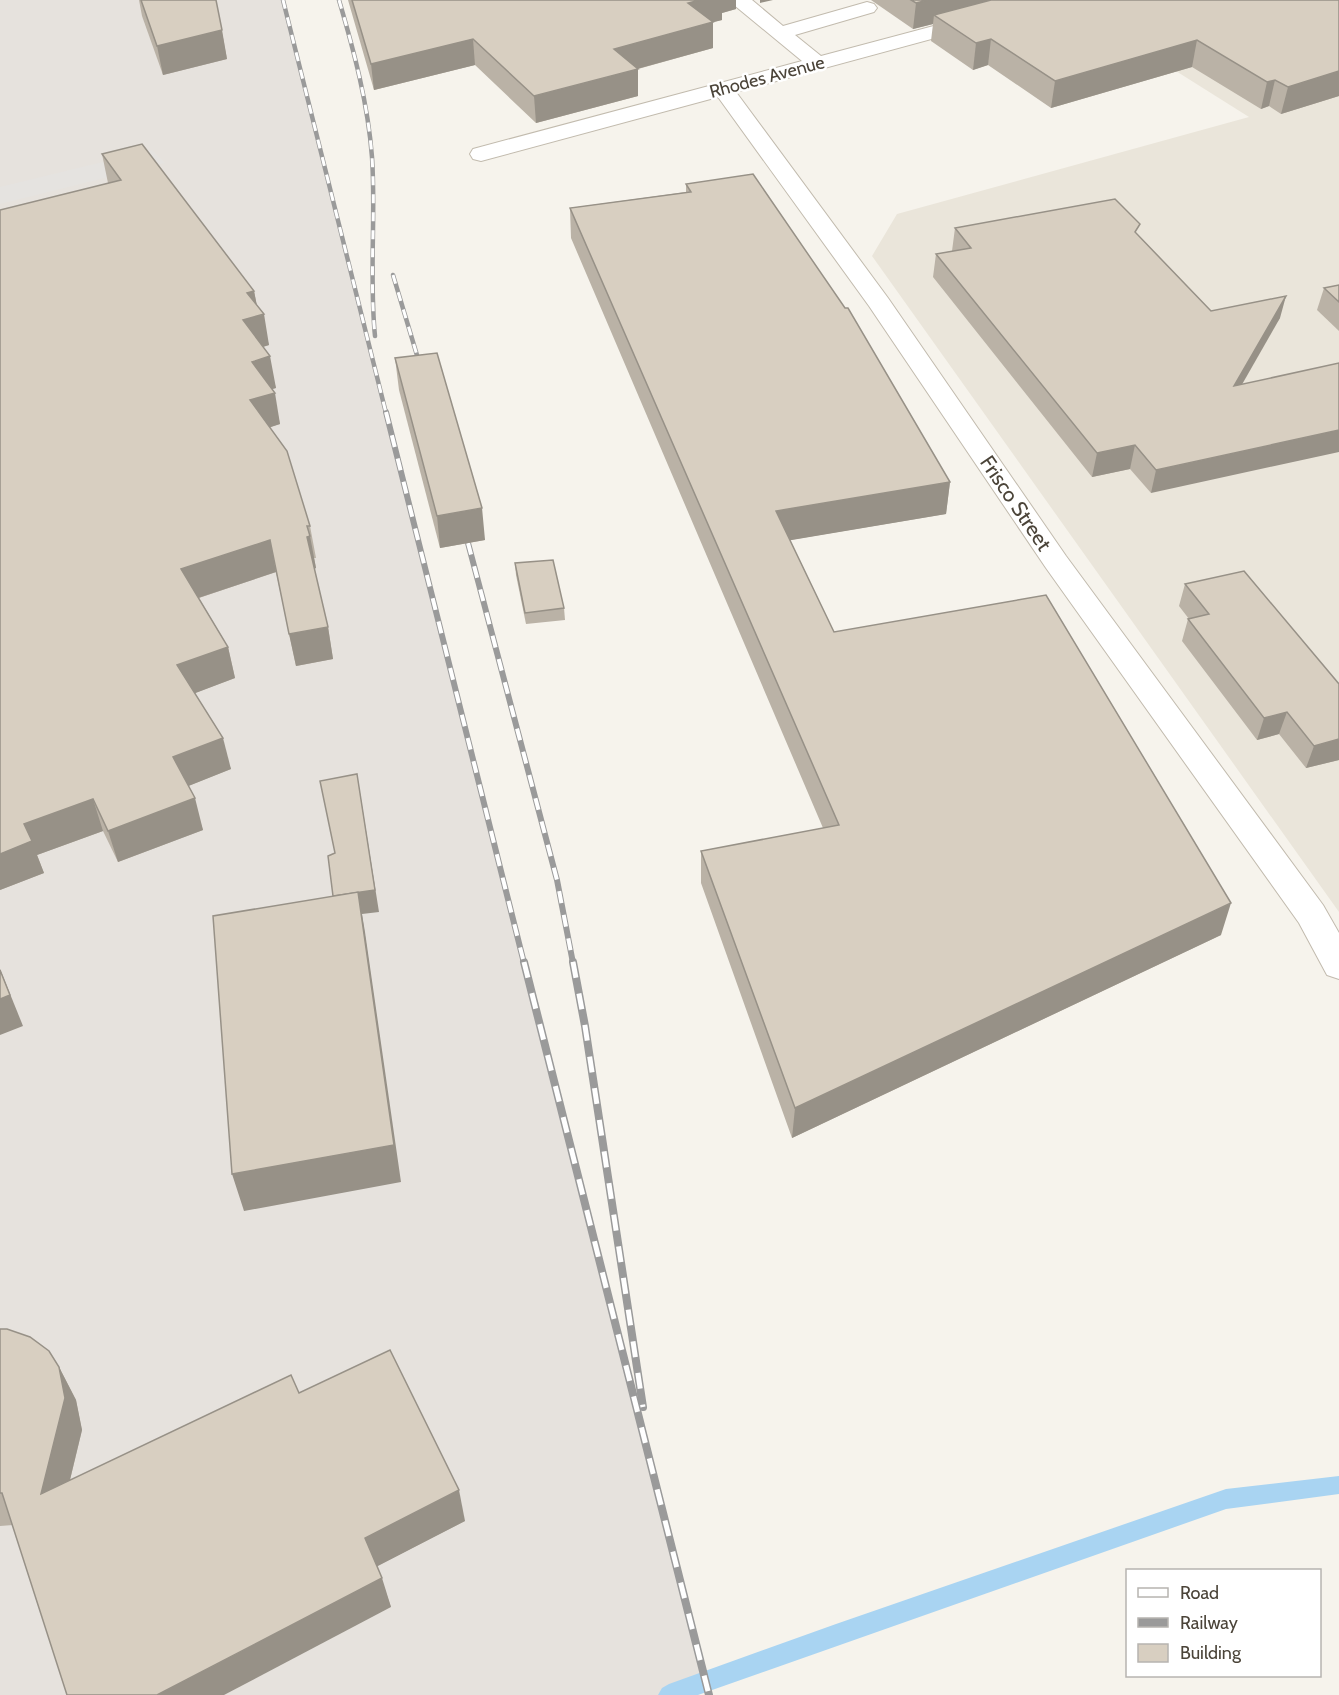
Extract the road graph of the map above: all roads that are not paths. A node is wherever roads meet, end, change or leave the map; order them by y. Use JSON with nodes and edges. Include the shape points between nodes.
{"nodes":[{"id":1,"x":1053,"y":0,"type":"edge"},
{"id":2,"x":741,"y":1,"type":"edge"},
{"id":3,"x":867,"y":8,"type":"dead end"},
{"id":4,"x":780,"y":33,"type":"junction"},
{"id":5,"x":818,"y":64,"type":"junction"},
{"id":6,"x":723,"y":89,"type":"junction"},
{"id":7,"x":481,"y":154,"type":"dead end"},
{"id":8,"x":1339,"y":965,"type":"edge"}],
"edges":[{"from":1,"to":5,"type":"street","name":"Rhodes Avenue"},
{"from":2,"to":4,"type":"street"},
{"from":3,"to":4,"type":"street"},
{"from":4,"to":5,"type":"street"},
{"from":5,"to":6,"type":"street","name":"Rhodes Avenue"},
{"from":6,"to":7,"type":"street","name":"Rhodes Avenue"},
{"from":6,"to":8,"type":"street","name":"Frisco Street","via":[[879,303],[1056,562],[1311,914]]}]}
